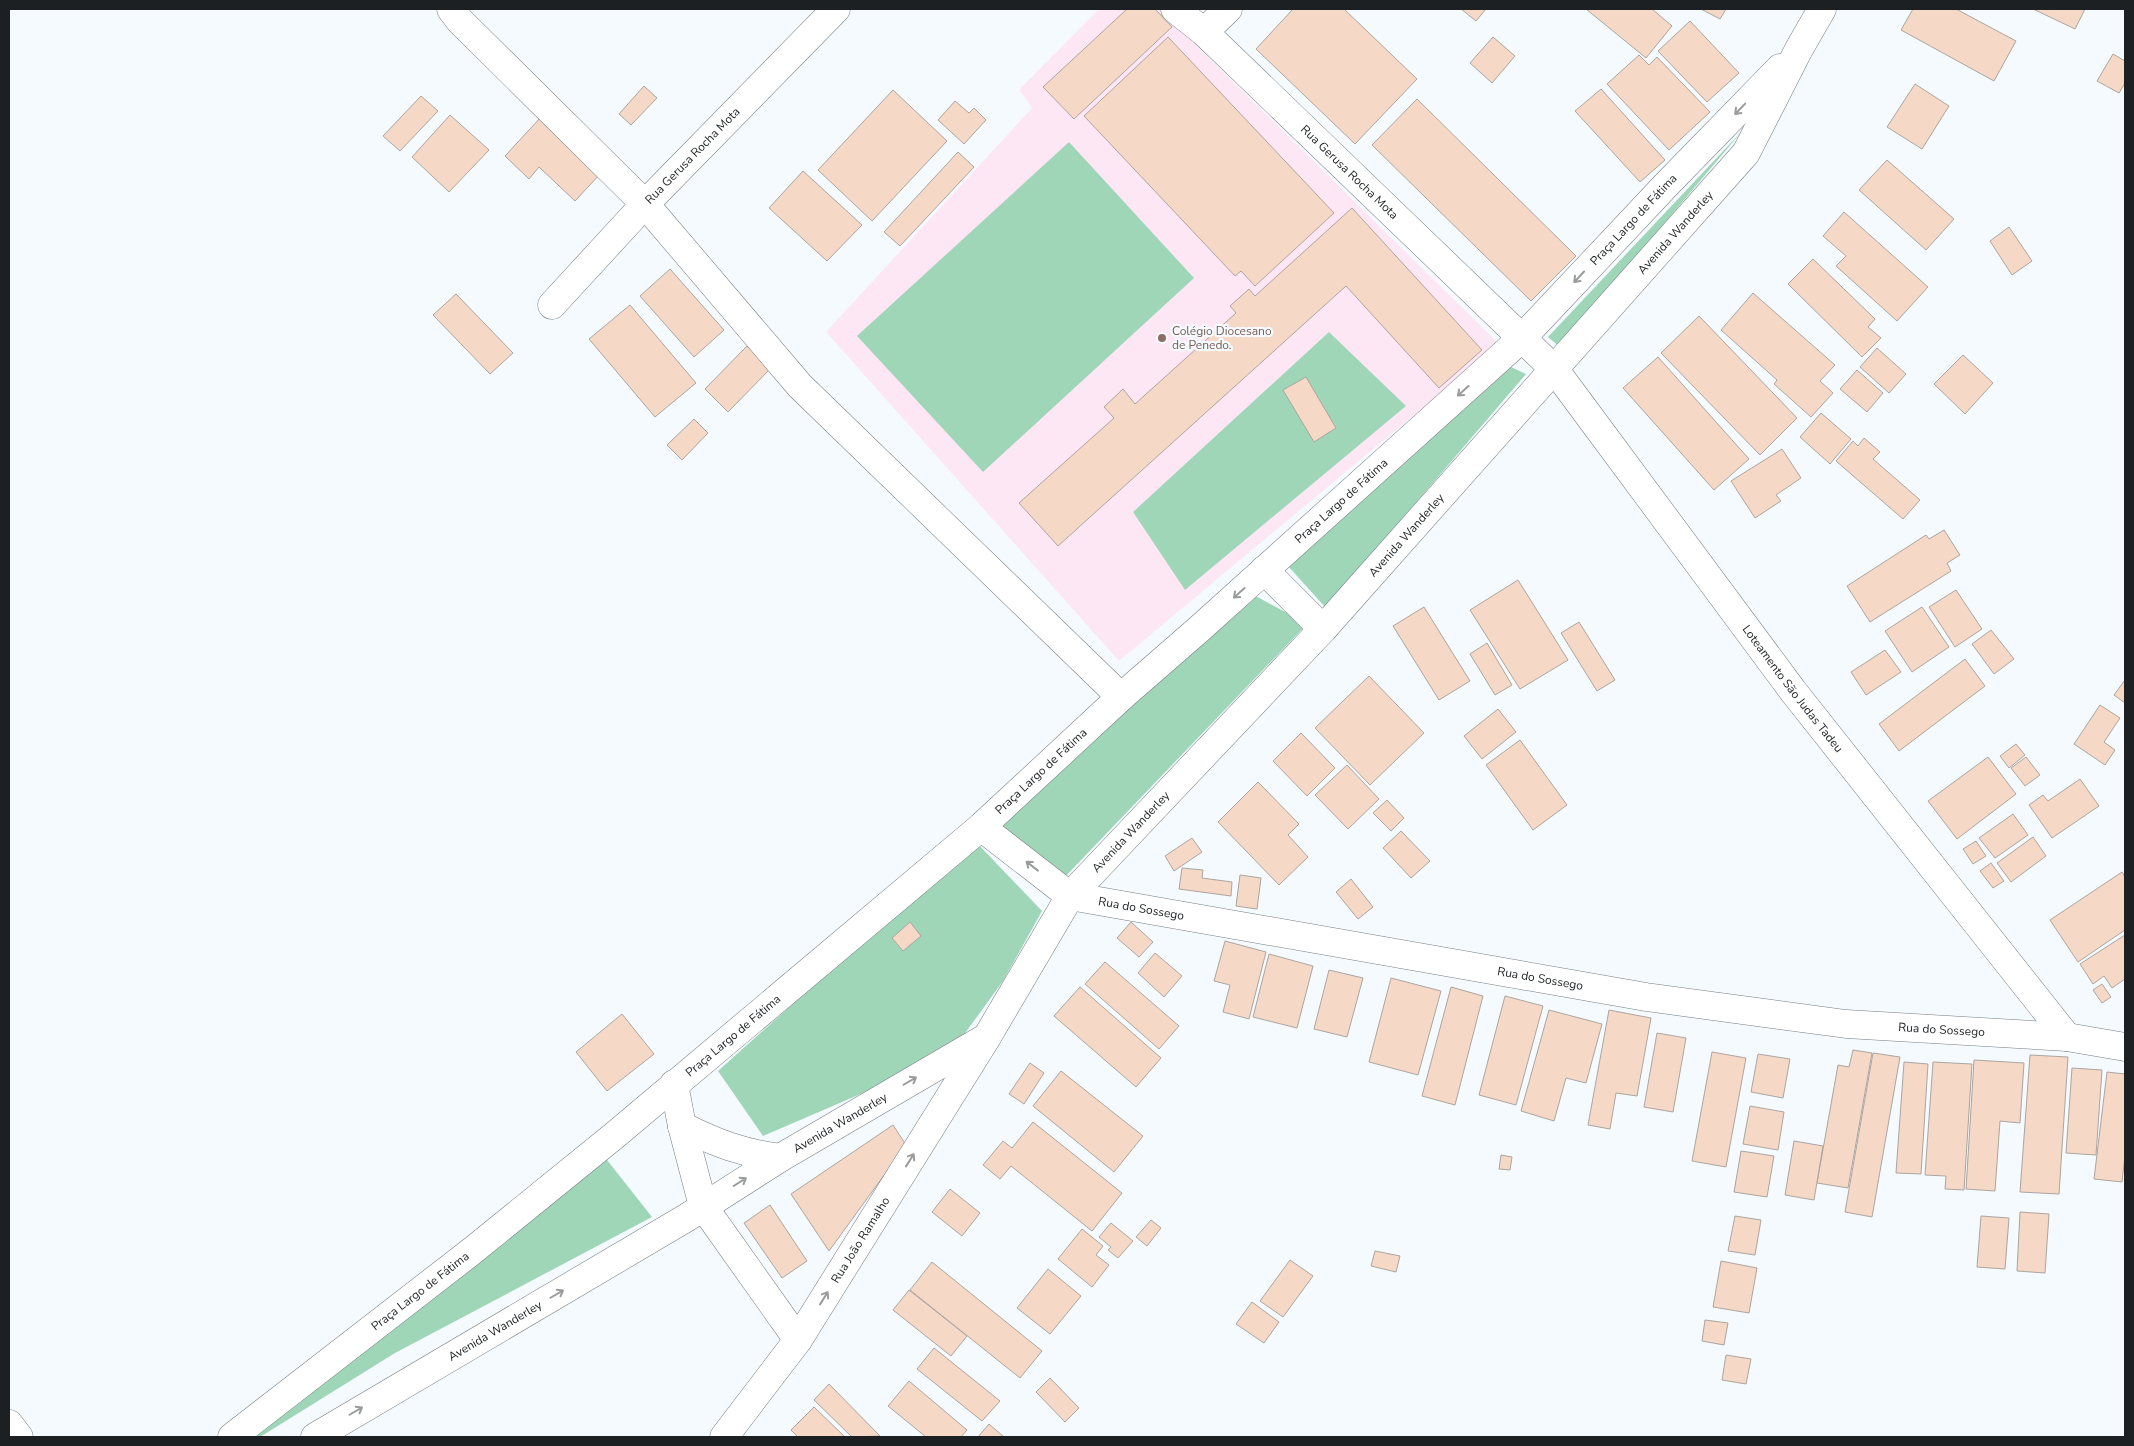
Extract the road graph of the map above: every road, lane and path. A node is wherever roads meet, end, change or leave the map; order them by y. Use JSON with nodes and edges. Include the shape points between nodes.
{"nodes":[{"id":1,"x":451,"y":9,"type":"edge"},
{"id":2,"x":836,"y":9,"type":"edge"},
{"id":3,"x":1175,"y":9,"type":"edge"},
{"id":4,"x":1228,"y":9,"type":"edge"},
{"id":5,"x":1822,"y":9,"type":"edge"},
{"id":6,"x":1204,"y":32,"type":"junction"},
{"id":7,"x":1799,"y":49,"type":"junction"},
{"id":8,"x":645,"y":204,"type":"junction"},
{"id":9,"x":552,"y":305,"type":"dead end"},
{"id":10,"x":1522,"y":338,"type":"junction"},
{"id":11,"x":1555,"y":370,"type":"junction"},
{"id":12,"x":1264,"y":570,"type":"junction"},
{"id":13,"x":1323,"y":629,"type":"junction"},
{"id":14,"x":1121,"y":697,"type":"junction"},
{"id":15,"x":981,"y":827,"type":"junction"},
{"id":16,"x":1070,"y":896,"type":"junction"},
{"id":17,"x":987,"y":1037,"type":"junction"},
{"id":18,"x":2067,"y":1038,"type":"junction"},
{"id":19,"x":2125,"y":1048,"type":"edge"},
{"id":20,"x":674,"y":1084,"type":"junction"},
{"id":21,"x":682,"y":1126,"type":"junction"},
{"id":22,"x":780,"y":1158,"type":"junction"},
{"id":23,"x":703,"y":1206,"type":"junction"},
{"id":24,"x":798,"y":1340,"type":"junction"},
{"id":25,"x":9,"y":1424,"type":"edge"},
{"id":26,"x":19,"y":1437,"type":"edge"},
{"id":27,"x":232,"y":1437,"type":"edge"},
{"id":28,"x":315,"y":1437,"type":"edge"},
{"id":29,"x":724,"y":1437,"type":"edge"}],
"edges":[{"from":1,"to":8,"type":"street","via":[[460,22]]},
{"from":2,"to":8,"type":"street","name":"Rua Gerusa Rocha Mota"},
{"from":3,"to":6,"type":"street","name":"Rua Gerusa Rocha Mota"},
{"from":4,"to":6,"type":"street"},
{"from":5,"to":7,"type":"street"},
{"from":6,"to":10,"type":"street","name":"Rua Gerusa Rocha Mota"},
{"from":7,"to":10,"type":"street","name":"Praça Largo de Fátima","one_way":true,"via":[[1666,184]]},
{"from":7,"to":11,"type":"street","name":"Avenida Wanderley","via":[[1746,153]]},
{"from":8,"to":9,"type":"street","name":"Rua Gerusa Rocha Mota"},
{"from":8,"to":14,"type":"street","via":[[800,386]]},
{"from":10,"to":11,"type":"street","name":"Loteamento São Judas Tadeu"},
{"from":10,"to":12,"type":"street","name":"Praça Largo de Fátima","one_way":true},
{"from":11,"to":13,"type":"street","name":"Avenida Wanderley"},
{"from":11,"to":18,"type":"street","name":"Loteamento São Judas Tadeu","via":[[1793,691]]},
{"from":12,"to":13,"type":"street"},
{"from":12,"to":14,"type":"street","name":"Praça Largo de Fátima","one_way":true},
{"from":13,"to":16,"type":"street","name":"Avenida Wanderley"},
{"from":14,"to":15,"type":"street","name":"Praça Largo de Fátima"},
{"from":16,"to":15,"type":"street","name":"Rua do Sossego","one_way":true},
{"from":15,"to":20,"type":"street","name":"Praça Largo de Fátima"},
{"from":16,"to":17,"type":"street","name":"Avenida Wanderley"},
{"from":16,"to":18,"type":"street","name":"Rua do Sossego","via":[[1646,997],[1846,1024]]},
{"from":22,"to":17,"type":"street","name":"Avenida Wanderley","one_way":true},
{"from":24,"to":17,"type":"street","name":"Rua João Ramalho","one_way":true},
{"from":18,"to":19,"type":"street","name":"Rua do Sossego"},
{"from":20,"to":21,"type":"street"},
{"from":20,"to":27,"type":"street","name":"Praça Largo de Fátima","via":[[428,1287]]},
{"from":21,"to":22,"type":"street","via":[[750,1154]]},
{"from":21,"to":23,"type":"street"},
{"from":23,"to":22,"type":"street","name":"Avenida Wanderley","one_way":true},
{"from":23,"to":24,"type":"street"},
{"from":28,"to":23,"type":"street","name":"Avenida Wanderley","one_way":true},
{"from":24,"to":29,"type":"street","name":"Rua João Ramalho"},
{"from":25,"to":26,"type":"street"}]}
